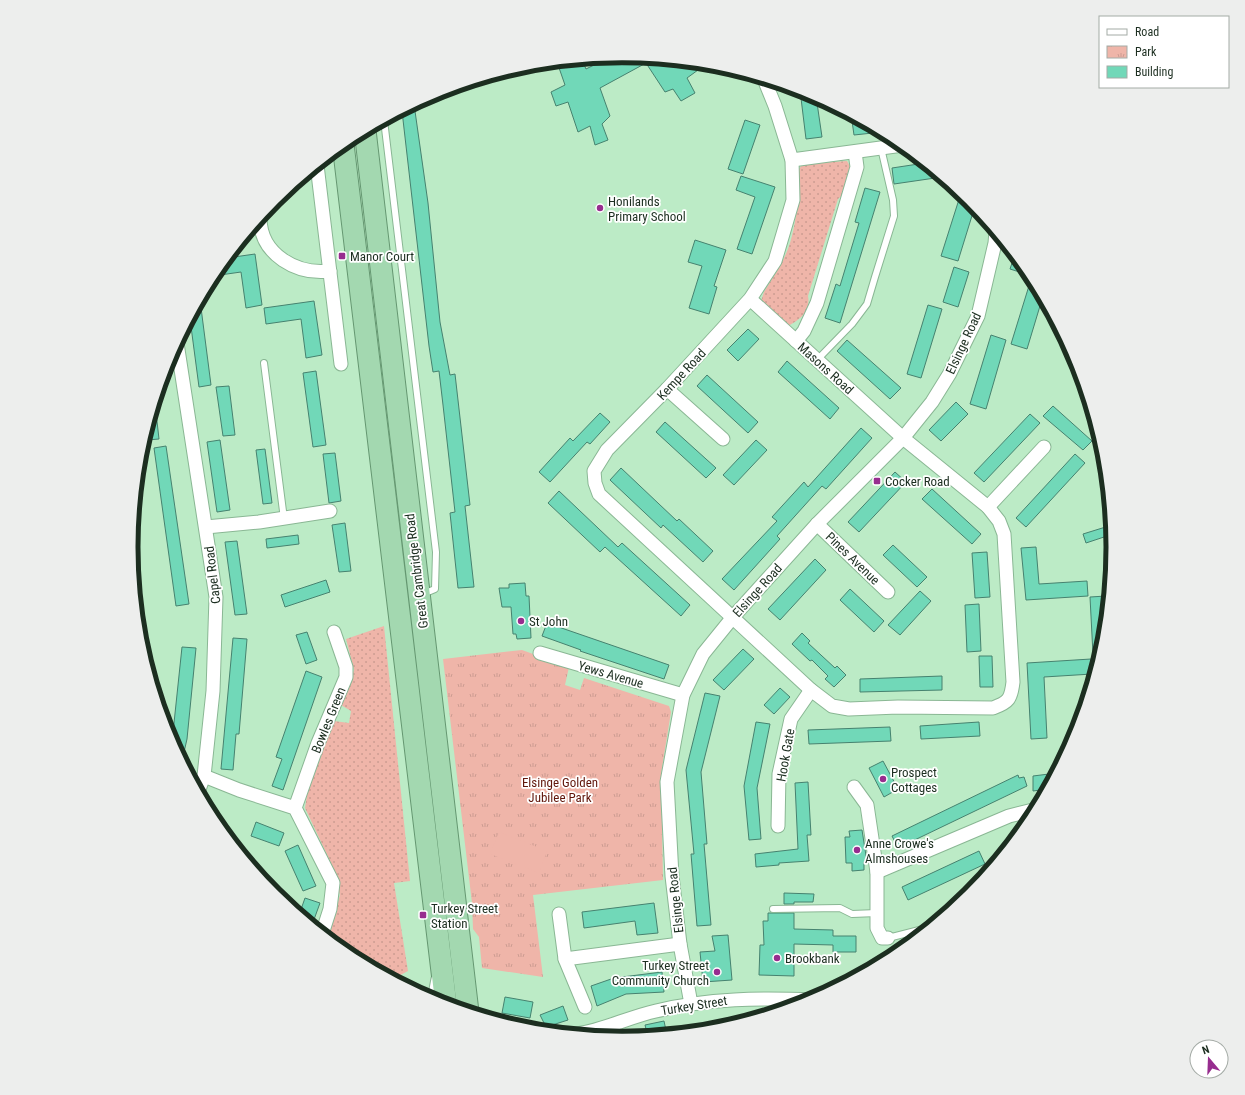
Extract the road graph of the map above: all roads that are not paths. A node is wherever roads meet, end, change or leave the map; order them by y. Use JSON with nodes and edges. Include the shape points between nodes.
{"nodes":[{"id":1,"x":767,"y":86,"type":"edge"},
{"id":2,"x":385,"y":126,"type":"edge"},
{"id":3,"x":366,"y":137,"type":"edge"},
{"id":4,"x":894,"y":146,"type":"edge"},
{"id":5,"x":881,"y":148,"type":"junction"},
{"id":6,"x":344,"y":152,"type":"edge"},
{"id":7,"x":854,"y":152,"type":"junction"},
{"id":8,"x":792,"y":160,"type":"junction"},
{"id":9,"x":319,"y":171,"type":"edge"},
{"id":10,"x":261,"y":225,"type":"edge"},
{"id":11,"x":995,"y":238,"type":"edge"},
{"id":12,"x":330,"y":271,"type":"junction"},
{"id":13,"x":750,"y":299,"type":"junction"},
{"id":14,"x":796,"y":341,"type":"junction"},
{"id":15,"x":179,"y":353,"type":"edge"},
{"id":16,"x":817,"y":360,"type":"junction"},
{"id":17,"x":264,"y":363,"type":"dead end"},
{"id":18,"x":341,"y":364,"type":"dead end"},
{"id":19,"x":667,"y":389,"type":"junction"},
{"id":20,"x":903,"y":438,"type":"junction"},
{"id":21,"x":723,"y":439,"type":"dead end"},
{"id":22,"x":1044,"y":447,"type":"dead end"},
{"id":23,"x":988,"y":508,"type":"junction"},
{"id":24,"x":330,"y":511,"type":"dead end"},
{"id":25,"x":284,"y":519,"type":"junction"},
{"id":26,"x":817,"y":524,"type":"junction"},
{"id":27,"x":206,"y":527,"type":"junction"},
{"id":28,"x":888,"y":592,"type":"dead end"},
{"id":29,"x":419,"y":595,"type":"junction"},
{"id":30,"x":733,"y":617,"type":"junction"},
{"id":31,"x":334,"y":632,"type":"dead end"},
{"id":32,"x":540,"y":653,"type":"dead end"},
{"id":33,"x":811,"y":690,"type":"junction"},
{"id":34,"x":683,"y":695,"type":"junction"},
{"id":35,"x":204,"y":776,"type":"junction"},
{"id":36,"x":200,"y":785,"type":"edge"},
{"id":37,"x":854,"y":786,"type":"dead end"},
{"id":38,"x":295,"y":808,"type":"junction"},
{"id":39,"x":1029,"y":811,"type":"edge"},
{"id":40,"x":778,"y":826,"type":"dead end"},
{"id":41,"x":877,"y":872,"type":"junction"},
{"id":42,"x":773,"y":909,"type":"dead end"},
{"id":43,"x":877,"y":913,"type":"junction"},
{"id":44,"x":559,"y":914,"type":"dead end"},
{"id":45,"x":324,"y":929,"type":"edge"},
{"id":46,"x":920,"y":930,"type":"edge"},
{"id":47,"x":888,"y":938,"type":"joint"},
{"id":48,"x":680,"y":944,"type":"junction"},
{"id":49,"x":565,"y":959,"type":"junction"},
{"id":50,"x":441,"y":965,"type":"junction"},
{"id":51,"x":435,"y":994,"type":"edge"},
{"id":52,"x":445,"y":998,"type":"edge"},
{"id":53,"x":797,"y":999,"type":"edge"},
{"id":54,"x":691,"y":1004,"type":"junction"},
{"id":55,"x":467,"y":1006,"type":"edge"},
{"id":56,"x":585,"y":1007,"type":"dead end"},
{"id":57,"x":587,"y":1031,"type":"edge"}],
"edges":[{"from":1,"to":8,"type":"street","name":"Kempe Road"},
{"from":2,"to":29,"type":"lane","via":[[436,552],[435,589]]},
{"from":3,"to":29,"type":"highway","name":"Great Cambridge Road"},
{"from":4,"to":5,"type":"street"},
{"from":5,"to":7,"type":"street"},
{"from":5,"to":16,"type":"lane","via":[[893,200],[894,216],[867,304],[852,324]]},
{"from":6,"to":50,"type":"highway","name":"Great Cambridge Road"},
{"from":7,"to":8,"type":"street"},
{"from":7,"to":14,"type":"street","via":[[857,167],[817,303],[804,331]]},
{"from":8,"to":13,"type":"street","name":"Kempe Road","via":[[793,200],[784,235],[774,260]]},
{"from":9,"to":12,"type":"street"},
{"from":10,"to":12,"type":"street","via":[[273,252],[288,264],[306,271]]},
{"from":11,"to":20,"type":"street","name":"Elsinge Road","via":[[978,316],[947,379]]},
{"from":12,"to":18,"type":"street"},
{"from":13,"to":14,"type":"street","name":"Masons Road"},
{"from":13,"to":19,"type":"street","name":"Kempe Road"},
{"from":14,"to":16,"type":"street","name":"Masons Road"},
{"from":15,"to":27,"type":"street","name":"Capel Road"},
{"from":16,"to":20,"type":"street","name":"Masons Road"},
{"from":17,"to":25,"type":"lane"},
{"from":19,"to":21,"type":"street"},
{"from":19,"to":30,"type":"street","name":"Kempe Road","via":[[607,450],[594,471],[595,483],[599,494]]},
{"from":20,"to":23,"type":"street"},
{"from":20,"to":26,"type":"street","name":"Elsinge Road"},
{"from":22,"to":23,"type":"street"},
{"from":23,"to":33,"type":"street","via":[[999,521],[1004,534],[1014,682],[1011,697],[993,708],[849,709],[832,706]]},
{"from":24,"to":25,"type":"street"},
{"from":25,"to":27,"type":"street"},
{"from":26,"to":28,"type":"street","name":"Pines Avenue"},
{"from":26,"to":30,"type":"street","name":"Elsinge Road"},
{"from":27,"to":35,"type":"street","name":"Capel Road","via":[[216,597],[213,691]]},
{"from":29,"to":55,"type":"highway","name":"Great Cambridge Road"},
{"from":30,"to":33,"type":"street"},
{"from":30,"to":34,"type":"street","name":"Elsinge Road","via":[[703,654]]},
{"from":31,"to":38,"type":"street","name":"Bowles Green","via":[[346,667],[346,677],[318,743]]},
{"from":32,"to":34,"type":"street","name":"Yews Avenue"},
{"from":33,"to":40,"type":"street","name":"Hook Gate","via":[[791,719],[779,774]]},
{"from":34,"to":48,"type":"street","name":"Elsinge Road","via":[[667,782],[672,876]]},
{"from":35,"to":36,"type":"street","name":"Capel Road"},
{"from":35,"to":38,"type":"street"},
{"from":37,"to":41,"type":"street","via":[[867,805]]},
{"from":38,"to":45,"type":"street","via":[[333,883],[330,909]]},
{"from":39,"to":41,"type":"street","via":[[1009,816]]},
{"from":41,"to":43,"type":"street"},
{"from":42,"to":43,"type":"lane","via":[[840,908],[852,914]]},
{"from":43,"to":47,"type":"street","via":[[877,928],[882,938]]},
{"from":44,"to":49,"type":"street"},
{"from":46,"to":47,"type":"lane"},
{"from":48,"to":49,"type":"street"},
{"from":48,"to":54,"type":"street","name":"Elsinge Road"},
{"from":49,"to":56,"type":"street"},
{"from":50,"to":51,"type":"street"},
{"from":50,"to":52,"type":"highway","name":"Great Cambridge Road"},
{"from":53,"to":54,"type":"street","name":"Turkey Street","via":[[751,997]]},
{"from":54,"to":57,"type":"street","name":"Turkey Street","via":[[655,1011]]}]}
